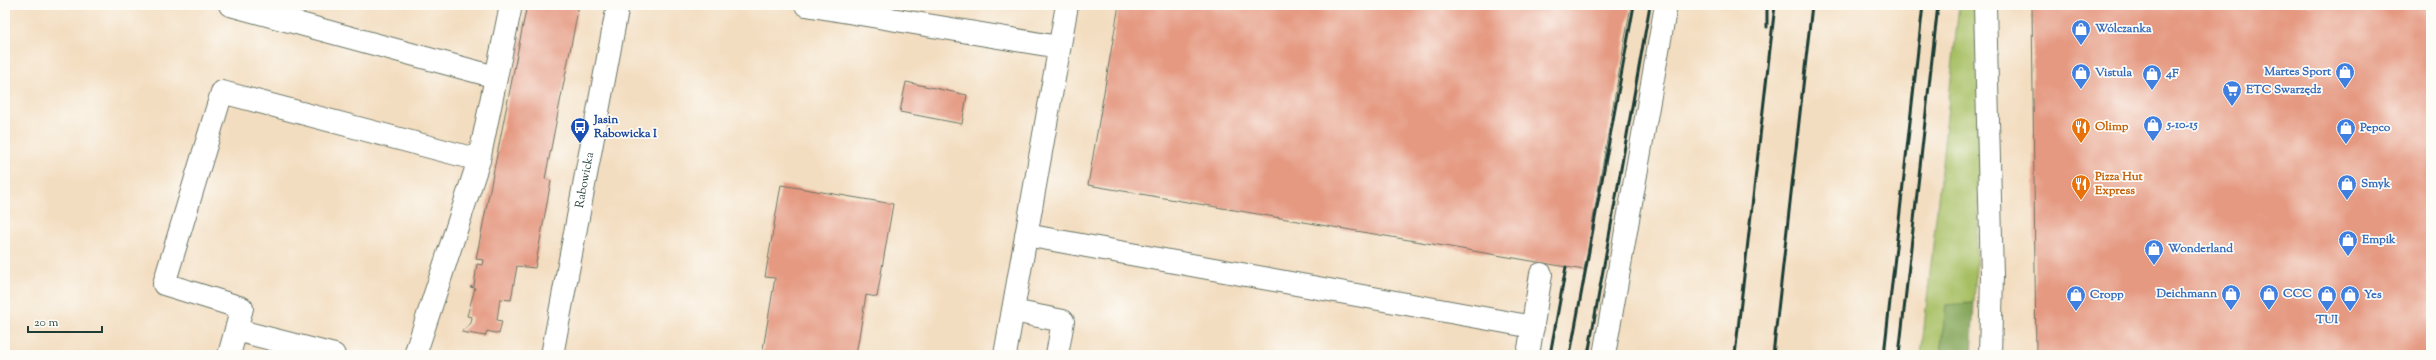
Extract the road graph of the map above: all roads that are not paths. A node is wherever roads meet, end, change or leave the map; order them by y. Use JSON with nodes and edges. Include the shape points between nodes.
{"nodes":[{"id":1,"x":230,"y":5,"type":"edge"},
{"id":2,"x":511,"y":5,"type":"edge"},
{"id":3,"x":618,"y":5,"type":"edge"},
{"id":4,"x":806,"y":5,"type":"edge"},
{"id":5,"x":1067,"y":5,"type":"edge"},
{"id":6,"x":1666,"y":5,"type":"edge"},
{"id":7,"x":1985,"y":5,"type":"edge"},
{"id":8,"x":1059,"y":47,"type":"junction"},
{"id":9,"x":496,"y":77,"type":"junction"},
{"id":10,"x":480,"y":160,"type":"junction"},
{"id":11,"x":1026,"y":235,"type":"junction"},
{"id":12,"x":1542,"y":274,"type":"dead end"},
{"id":13,"x":1013,"y":311,"type":"junction"},
{"id":14,"x":1533,"y":326,"type":"junction"},
{"id":15,"x":236,"y":330,"type":"junction"},
{"id":16,"x":229,"y":355,"type":"edge"},
{"id":17,"x":334,"y":355,"type":"edge"},
{"id":18,"x":415,"y":355,"type":"edge"},
{"id":19,"x":552,"y":355,"type":"edge"},
{"id":20,"x":1006,"y":355,"type":"edge"},
{"id":21,"x":1057,"y":355,"type":"edge"},
{"id":22,"x":1528,"y":355,"type":"edge"},
{"id":23,"x":1604,"y":355,"type":"edge"},
{"id":24,"x":1990,"y":355,"type":"edge"}],
"edges":[{"from":1,"to":9,"type":"street"},
{"from":2,"to":9,"type":"street"},
{"from":3,"to":19,"type":"street","name":"Rabowicka"},
{"from":4,"to":8,"type":"street"},
{"from":5,"to":8,"type":"street"},
{"from":6,"to":23,"type":"street"},
{"from":7,"to":24,"type":"street","via":[[1992,276]]},
{"from":8,"to":11,"type":"street"},
{"from":9,"to":10,"type":"street"},
{"from":10,"to":15,"type":"street","via":[[222,92],[164,284],[242,308]]},
{"from":10,"to":18,"type":"street"},
{"from":11,"to":13,"type":"street"},
{"from":11,"to":14,"type":"street"},
{"from":12,"to":14,"type":"street"},
{"from":13,"to":20,"type":"street"},
{"from":13,"to":21,"type":"street","via":[[1063,321]]},
{"from":14,"to":22,"type":"street"},
{"from":15,"to":16,"type":"street"},
{"from":15,"to":17,"type":"street"}]}
